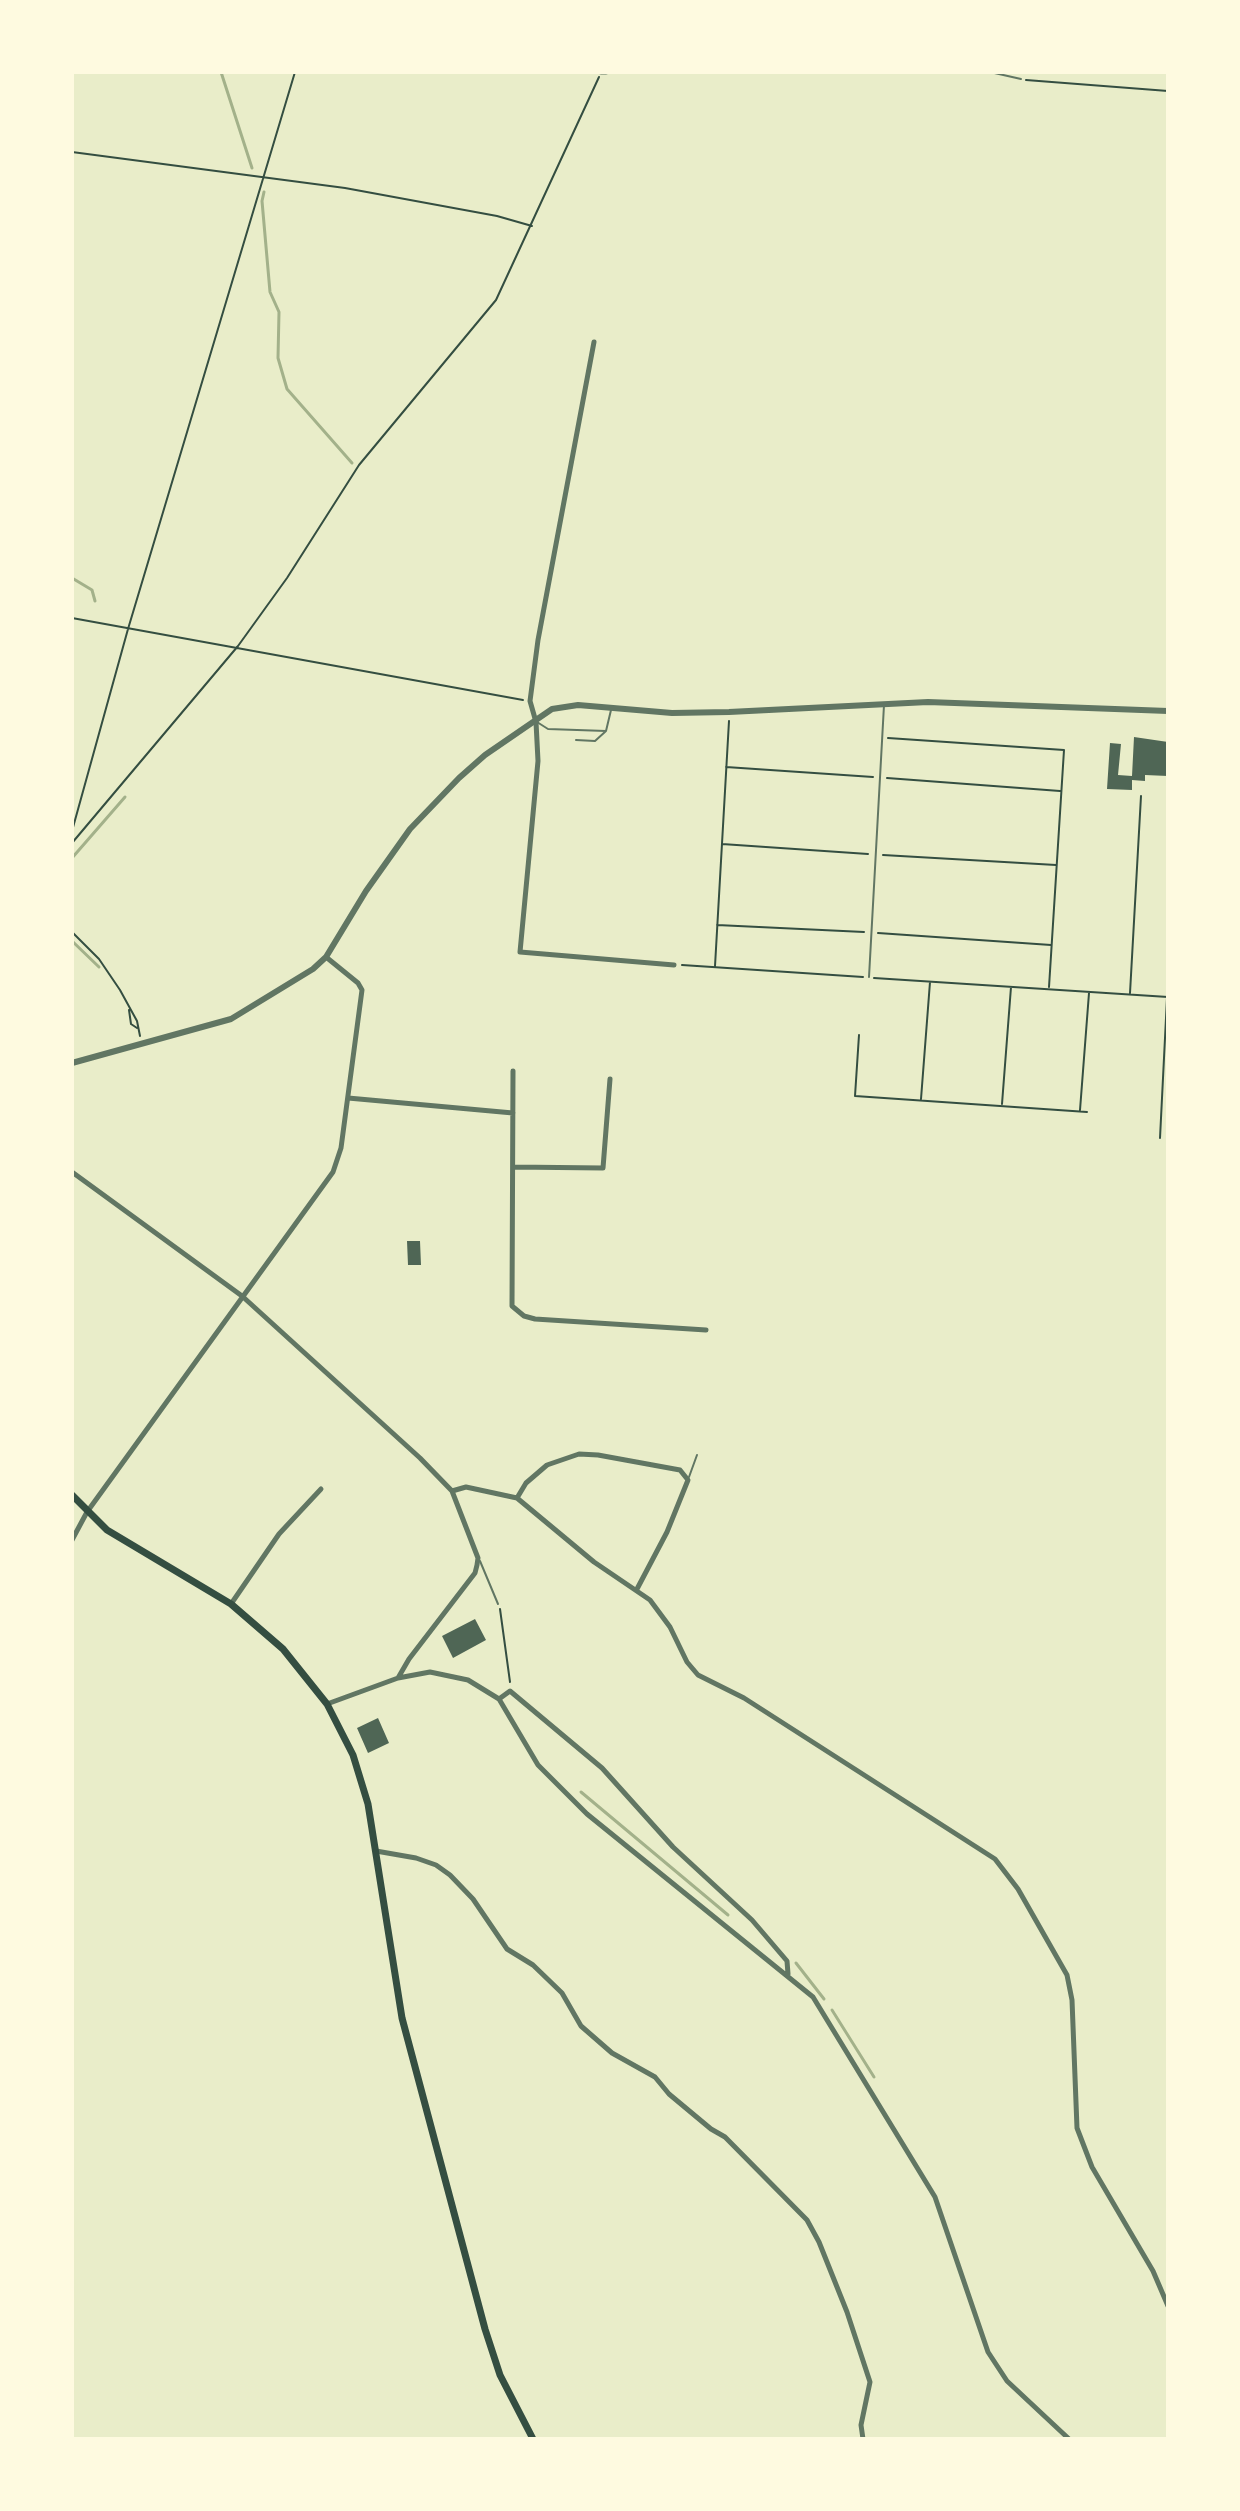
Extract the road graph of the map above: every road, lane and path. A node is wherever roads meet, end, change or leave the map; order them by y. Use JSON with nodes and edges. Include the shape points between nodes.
{"nodes":[{"id":1,"x":295,"y":72,"type":"edge"},
{"id":2,"x":603,"y":72,"type":"edge"},
{"id":3,"x":990,"y":72,"type":"edge"},
{"id":4,"x":1021,"y":79,"type":"joint"},
{"id":5,"x":1168,"y":91,"type":"edge"},
{"id":6,"x":72,"y":152,"type":"edge"},
{"id":7,"x":263,"y":177,"type":"junction"},
{"id":8,"x":532,"y":226,"type":"junction"},
{"id":9,"x":594,"y":342,"type":"dead end"},
{"id":10,"x":72,"y":618,"type":"edge"},
{"id":11,"x":128,"y":629,"type":"junction"},
{"id":12,"x":238,"y":646,"type":"junction"},
{"id":13,"x":530,"y":701,"type":"junction"},
{"id":14,"x":884,"y":704,"type":"junction"},
{"id":15,"x":612,"y":708,"type":"junction"},
{"id":16,"x":1168,"y":711,"type":"edge"},
{"id":17,"x":729,"y":712,"type":"junction"},
{"id":18,"x":536,"y":722,"type":"junction"},
{"id":19,"x":606,"y":731,"type":"junction"},
{"id":20,"x":883,"y":738,"type":"junction"},
{"id":21,"x":576,"y":740,"type":"dead end"},
{"id":22,"x":726,"y":767,"type":"junction"},
{"id":23,"x":881,"y":778,"type":"junction"},
{"id":24,"x":1061,"y":791,"type":"junction"},
{"id":25,"x":1141,"y":796,"type":"dead end"},
{"id":26,"x":72,"y":831,"type":"edge"},
{"id":27,"x":72,"y":843,"type":"edge"},
{"id":28,"x":722,"y":844,"type":"junction"},
{"id":29,"x":876,"y":855,"type":"junction"},
{"id":30,"x":1057,"y":866,"type":"junction"},
{"id":31,"x":717,"y":925,"type":"junction"},
{"id":32,"x":72,"y":932,"type":"edge"},
{"id":33,"x":872,"y":932,"type":"junction"},
{"id":34,"x":1052,"y":945,"type":"junction"},
{"id":35,"x":326,"y":957,"type":"junction"},
{"id":36,"x":674,"y":965,"type":"joint"},
{"id":37,"x":715,"y":967,"type":"junction"},
{"id":38,"x":869,"y":977,"type":"junction"},
{"id":39,"x":930,"y":980,"type":"junction"},
{"id":40,"x":1011,"y":986,"type":"junction"},
{"id":41,"x":1049,"y":988,"type":"junction"},
{"id":42,"x":1089,"y":991,"type":"junction"},
{"id":43,"x":1130,"y":994,"type":"junction"},
{"id":44,"x":1168,"y":997,"type":"edge"},
{"id":45,"x":859,"y":1035,"type":"dead end"},
{"id":46,"x":142,"y":1044,"type":"junction"},
{"id":47,"x":72,"y":1063,"type":"edge"},
{"id":48,"x":513,"y":1071,"type":"dead end"},
{"id":49,"x":610,"y":1079,"type":"dead end"},
{"id":50,"x":348,"y":1098,"type":"junction"},
{"id":51,"x":921,"y":1101,"type":"junction"},
{"id":52,"x":1001,"y":1106,"type":"junction"},
{"id":53,"x":1080,"y":1111,"type":"junction"},
{"id":54,"x":1087,"y":1112,"type":"dead end"},
{"id":55,"x":513,"y":1113,"type":"junction"},
{"id":56,"x":1160,"y":1138,"type":"dead end"},
{"id":57,"x":513,"y":1167,"type":"junction"},
{"id":58,"x":72,"y":1172,"type":"edge"},
{"id":59,"x":242,"y":1296,"type":"junction"},
{"id":60,"x":706,"y":1330,"type":"dead end"},
{"id":61,"x":697,"y":1455,"type":"dead end"},
{"id":62,"x":688,"y":1480,"type":"junction"},
{"id":63,"x":321,"y":1489,"type":"dead end"},
{"id":64,"x":452,"y":1491,"type":"junction"},
{"id":65,"x":72,"y":1495,"type":"edge"},
{"id":66,"x":517,"y":1498,"type":"junction"},
{"id":67,"x":87,"y":1512,"type":"junction"},
{"id":68,"x":72,"y":1540,"type":"edge"},
{"id":69,"x":478,"y":1558,"type":"junction"},
{"id":70,"x":637,"y":1589,"type":"junction"},
{"id":71,"x":231,"y":1604,"type":"junction"},
{"id":72,"x":498,"y":1604,"type":"joint"},
{"id":73,"x":398,"y":1678,"type":"junction"},
{"id":74,"x":510,"y":1691,"type":"junction"},
{"id":75,"x":499,"y":1699,"type":"junction"},
{"id":76,"x":327,"y":1704,"type":"junction"},
{"id":77,"x":376,"y":1851,"type":"junction"},
{"id":78,"x":788,"y":1975,"type":"junction"},
{"id":79,"x":1168,"y":2306,"type":"edge"},
{"id":80,"x":533,"y":2439,"type":"edge"},
{"id":81,"x":863,"y":2439,"type":"edge"},
{"id":82,"x":1069,"y":2439,"type":"edge"}],
"edges":[{"from":1,"to":7,"type":"path"},
{"from":2,"to":8,"type":"path"},
{"from":3,"to":4,"type":"lane"},
{"from":4,"to":5,"type":"path"},
{"from":6,"to":7,"type":"path"},
{"from":7,"to":8,"type":"path"},
{"from":7,"to":11,"type":"path"},
{"from":8,"to":12,"type":"path","via":[[496,300],[359,465]]},
{"from":9,"to":13,"type":"street"},
{"from":10,"to":11,"type":"path"},
{"from":11,"to":12,"type":"path"},
{"from":11,"to":26,"type":"path"},
{"from":12,"to":13,"type":"path"},
{"from":12,"to":27,"type":"path"},
{"from":13,"to":18,"type":"street"},
{"from":14,"to":16,"type":"street"},
{"from":14,"to":17,"type":"street"},
{"from":14,"to":20,"type":"lane"},
{"from":15,"to":17,"type":"street"},
{"from":15,"to":18,"type":"street","via":[[552,709]]},
{"from":15,"to":19,"type":"lane"},
{"from":17,"to":22,"type":"path"},
{"from":18,"to":19,"type":"lane","via":[[548,729]]},
{"from":18,"to":35,"type":"street","via":[[485,755],[410,829]]},
{"from":18,"to":36,"type":"street","via":[[538,761],[520,952]]},
{"from":19,"to":21,"type":"lane","via":[[595,741]]},
{"from":20,"to":23,"type":"lane"},
{"from":20,"to":24,"type":"path","via":[[1064,750]]},
{"from":22,"to":23,"type":"path"},
{"from":22,"to":28,"type":"path"},
{"from":23,"to":24,"type":"path"},
{"from":23,"to":29,"type":"lane"},
{"from":24,"to":30,"type":"path"},
{"from":25,"to":43,"type":"path"},
{"from":28,"to":29,"type":"path"},
{"from":28,"to":31,"type":"path"},
{"from":29,"to":30,"type":"path"},
{"from":29,"to":33,"type":"lane"},
{"from":30,"to":34,"type":"path"},
{"from":31,"to":33,"type":"path"},
{"from":31,"to":37,"type":"path"},
{"from":32,"to":46,"type":"path","via":[[120,990],[134,1013]]},
{"from":33,"to":34,"type":"path"},
{"from":33,"to":38,"type":"lane"},
{"from":34,"to":41,"type":"path"},
{"from":35,"to":46,"type":"street","via":[[231,1019]]},
{"from":35,"to":50,"type":"street","via":[[362,990]]},
{"from":36,"to":37,"type":"path"},
{"from":37,"to":38,"type":"path"},
{"from":38,"to":39,"type":"path"},
{"from":39,"to":40,"type":"path"},
{"from":39,"to":51,"type":"path"},
{"from":40,"to":41,"type":"path"},
{"from":40,"to":52,"type":"path"},
{"from":41,"to":42,"type":"path"},
{"from":42,"to":43,"type":"path"},
{"from":42,"to":53,"type":"path"},
{"from":43,"to":44,"type":"path"},
{"from":44,"to":56,"type":"path"},
{"from":45,"to":51,"type":"path","via":[[855,1096]]},
{"from":46,"to":47,"type":"street"},
{"from":48,"to":55,"type":"street"},
{"from":49,"to":57,"type":"street","via":[[603,1168]]},
{"from":50,"to":55,"type":"street"},
{"from":50,"to":59,"type":"street","via":[[333,1172]]},
{"from":51,"to":52,"type":"path"},
{"from":52,"to":53,"type":"path"},
{"from":53,"to":54,"type":"path"},
{"from":55,"to":57,"type":"street"},
{"from":57,"to":60,"type":"street","via":[[512,1306],[524,1316]]},
{"from":58,"to":59,"type":"street"},
{"from":59,"to":64,"type":"street"},
{"from":59,"to":67,"type":"street"},
{"from":61,"to":62,"type":"lane"},
{"from":62,"to":66,"type":"street","via":[[680,1470],[579,1454],[547,1465]]},
{"from":62,"to":70,"type":"street"},
{"from":63,"to":71,"type":"street","via":[[279,1534]]},
{"from":64,"to":66,"type":"street","via":[[466,1487]]},
{"from":64,"to":69,"type":"street"},
{"from":65,"to":67,"type":"main road"},
{"from":66,"to":70,"type":"street","via":[[594,1562]]},
{"from":67,"to":68,"type":"street"},
{"from":67,"to":71,"type":"main road","via":[[127,1544]]},
{"from":69,"to":72,"type":"lane"},
{"from":69,"to":73,"type":"street","via":[[475,1573]]},
{"from":70,"to":79,"type":"street","via":[[670,1627],[698,1675],[744,1698],[995,1859],[1018,1889],[1067,1975],[1077,2128],[1092,2167],[1142,2250]]},
{"from":71,"to":76,"type":"main road","via":[[283,1649]]},
{"from":72,"to":74,"type":"path"},
{"from":73,"to":75,"type":"street","via":[[430,1672],[458,1676]]},
{"from":73,"to":76,"type":"street"},
{"from":74,"to":75,"type":"street"},
{"from":74,"to":78,"type":"street","via":[[602,1768],[673,1847],[752,1920],[787,1961]]},
{"from":75,"to":78,"type":"street","via":[[538,1765],[587,1814]]},
{"from":76,"to":77,"type":"main road","via":[[353,1755]]},
{"from":77,"to":80,"type":"main road","via":[[402,2018],[467,2266],[500,2375]]},
{"from":77,"to":81,"type":"street","via":[[416,1858],[450,1875],[507,1949],[562,1993],[581,2026],[612,2053],[655,2077],[725,2137],[807,2220],[870,2382]]},
{"from":78,"to":82,"type":"street","via":[[813,1997],[935,2197],[988,2352],[1007,2381]]}]}
